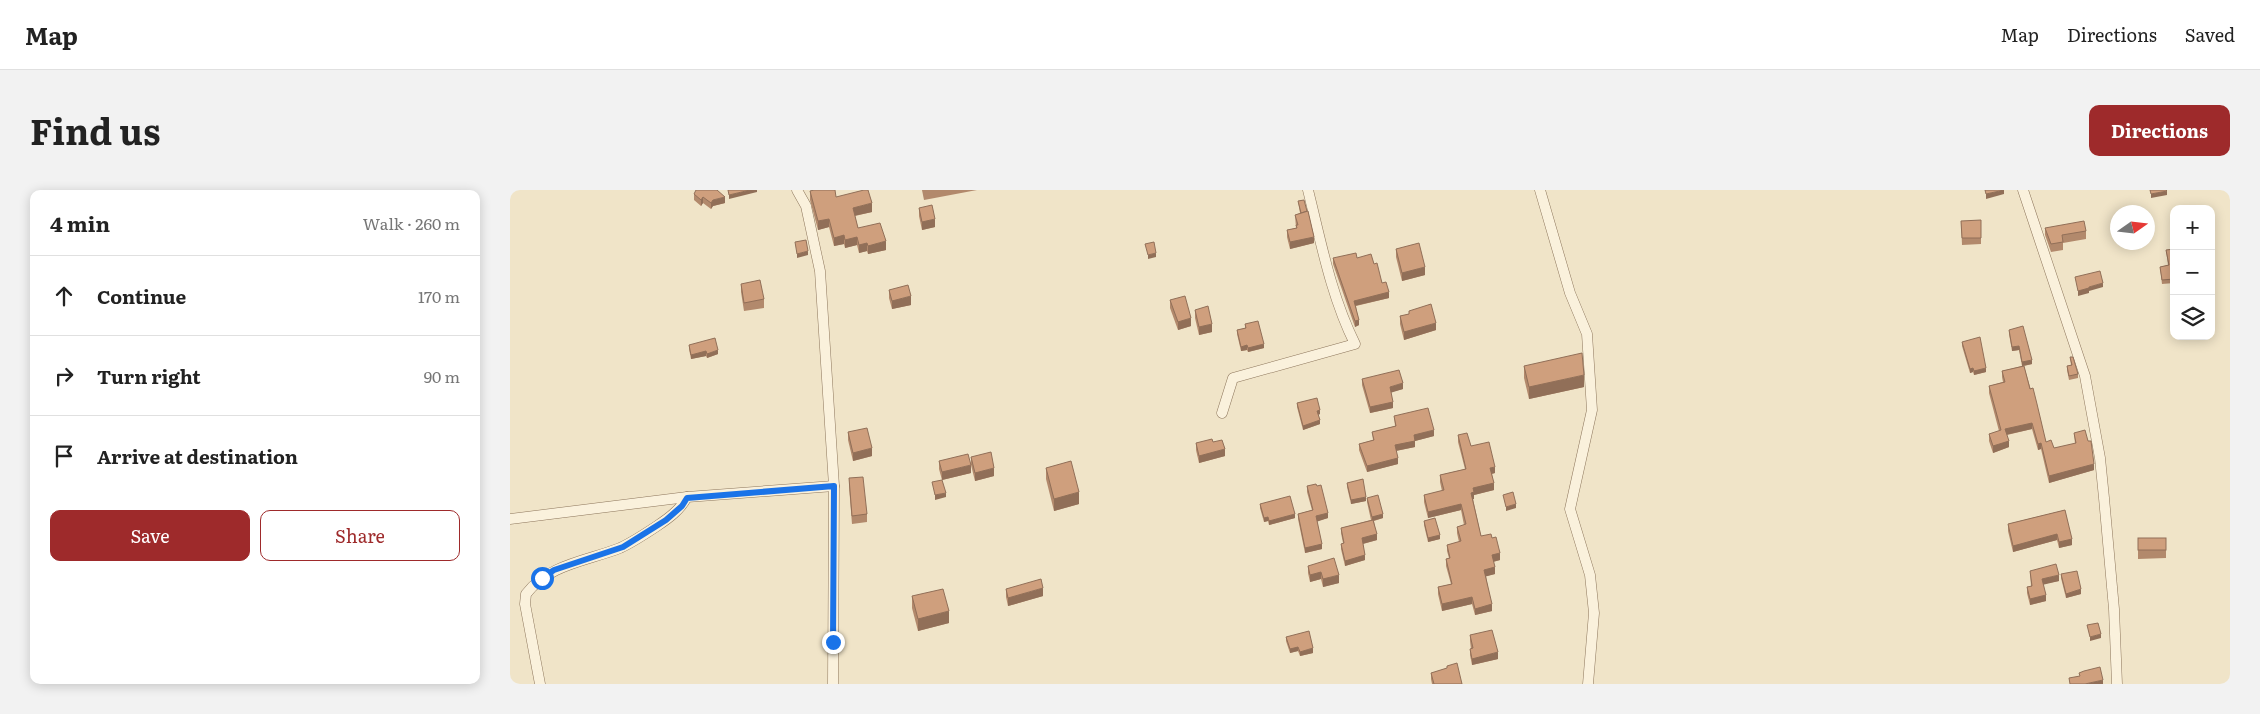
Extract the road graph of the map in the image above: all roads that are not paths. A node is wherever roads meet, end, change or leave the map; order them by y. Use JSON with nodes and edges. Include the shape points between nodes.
{"nodes":[{"id":1,"x":797,"y":190,"type":"edge"},
{"id":2,"x":1308,"y":190,"type":"edge"},
{"id":3,"x":1540,"y":190,"type":"edge"},
{"id":4,"x":2023,"y":190,"type":"edge"},
{"id":5,"x":1222,"y":413,"type":"dead end"},
{"id":6,"x":834,"y":486,"type":"junction"},
{"id":7,"x":687,"y":498,"type":"junction"},
{"id":8,"x":510,"y":518,"type":"edge"},
{"id":9,"x":540,"y":684,"type":"edge"},
{"id":10,"x":834,"y":684,"type":"edge"},
{"id":11,"x":1588,"y":684,"type":"edge"},
{"id":12,"x":2117,"y":684,"type":"edge"}],
"edges":[{"from":1,"to":6,"type":"street","via":[[806,206],[820,271]]},
{"from":2,"to":5,"type":"street","via":[[1342,320],[1355,344],[1233,378]]},
{"from":3,"to":11,"type":"street","via":[[1570,293],[1587,334],[1592,410],[1570,509],[1590,575],[1594,613]]},
{"from":4,"to":12,"type":"street","via":[[2085,376],[2100,458],[2114,609]]},
{"from":6,"to":7,"type":"street"},
{"from":6,"to":10,"type":"street"},
{"from":7,"to":8,"type":"street"},
{"from":7,"to":9,"type":"street","via":[[666,520],[636,540],[554,570],[532,586],[526,594],[525,604]]}]}
